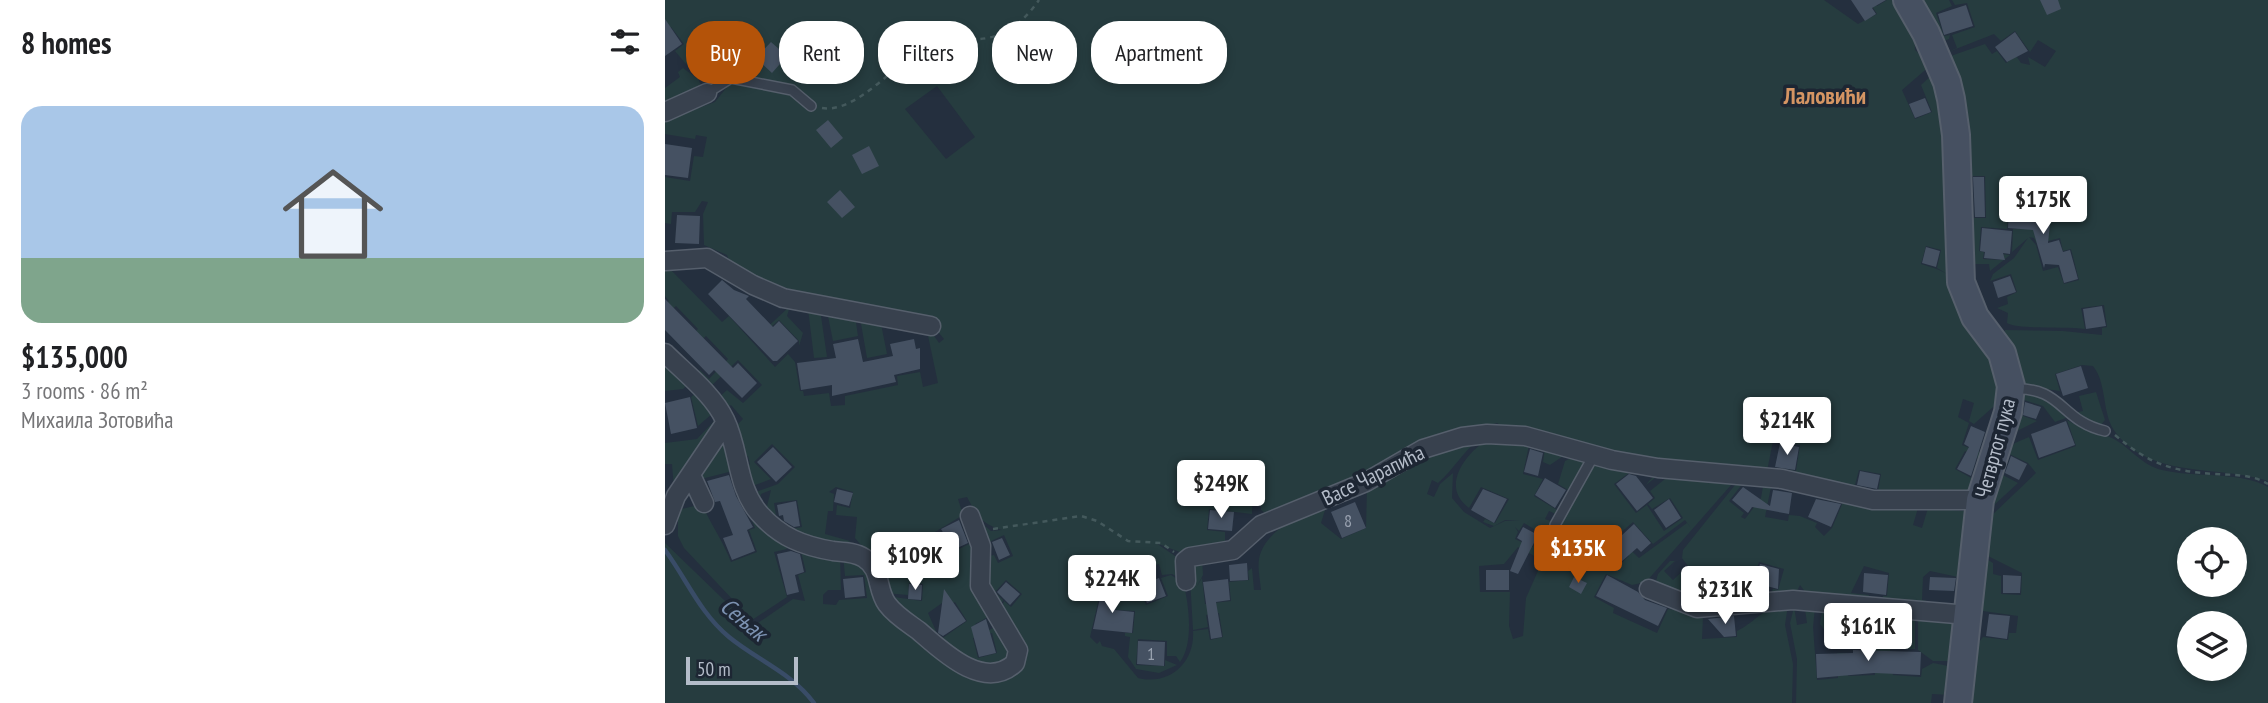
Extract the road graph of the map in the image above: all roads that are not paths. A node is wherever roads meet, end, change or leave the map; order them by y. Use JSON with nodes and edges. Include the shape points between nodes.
{"nodes":[{"id":1,"x":1911,"y":2,"type":"edge"},
{"id":2,"x":707,"y":93,"type":"joint"},
{"id":3,"x":811,"y":106,"type":"road end"},
{"id":4,"x":665,"y":112,"type":"edge"},
{"id":5,"x":665,"y":261,"type":"edge"},
{"id":6,"x":931,"y":326,"type":"dead end"},
{"id":7,"x":665,"y":353,"type":"edge"},
{"id":8,"x":2011,"y":389,"type":"junction"},
{"id":9,"x":726,"y":422,"type":"junction"},
{"id":10,"x":2105,"y":431,"type":"road end"},
{"id":11,"x":1594,"y":455,"type":"junction"},
{"id":12,"x":691,"y":475,"type":"junction"},
{"id":13,"x":1980,"y":500,"type":"junction"},
{"id":14,"x":704,"y":503,"type":"dead end"},
{"id":15,"x":969,"y":516,"type":"dead end"},
{"id":16,"x":665,"y":525,"type":"edge"},
{"id":17,"x":1555,"y":525,"type":"dead end"},
{"id":18,"x":1186,"y":582,"type":"dead end"},
{"id":19,"x":1645,"y":592,"type":"dead end"},
{"id":20,"x":1968,"y":615,"type":"junction"},
{"id":21,"x":1958,"y":703,"type":"edge"}],
"edges":[{"from":1,"to":8,"type":"street","name":"Четвртог пука","via":[[1951,99],[1957,135],[1961,282],[1975,317],[2002,353]]},
{"from":2,"to":3,"type":"lane","via":[[731,78],[792,90]]},
{"from":2,"to":4,"type":"street"},
{"from":5,"to":6,"type":"street","via":[[707,258],[783,298]]},
{"from":7,"to":9,"type":"street","via":[[716,404]]},
{"from":8,"to":10,"type":"lane","via":[[2047,393],[2060,401],[2074,420]]},
{"from":8,"to":13,"type":"street","name":"Четвртог пука"},
{"from":9,"to":12,"type":"street"},
{"from":9,"to":15,"type":"street","via":[[744,491],[784,536],[805,547],[862,557],[875,570],[885,602],[898,614],[960,664],[1000,671],[1015,663],[1018,650],[980,586],[981,546]]},
{"from":11,"to":13,"type":"street","name":"Васе Чарапића","via":[[1658,468],[1760,475],[1873,500]]},
{"from":11,"to":17,"type":"lane"},
{"from":11,"to":18,"type":"street","name":"Васе Чарапића","via":[[1503,433],[1462,437],[1423,449],[1366,482],[1261,525],[1233,550],[1190,557],[1185,561]]},
{"from":12,"to":14,"type":"street"},
{"from":12,"to":16,"type":"street","via":[[676,496]]},
{"from":13,"to":20,"type":"street","name":"Четвртог пука"},
{"from":19,"to":20,"type":"street","via":[[1697,608],[1793,600]]},
{"from":20,"to":21,"type":"street","name":"Четвртог пука"}]}
